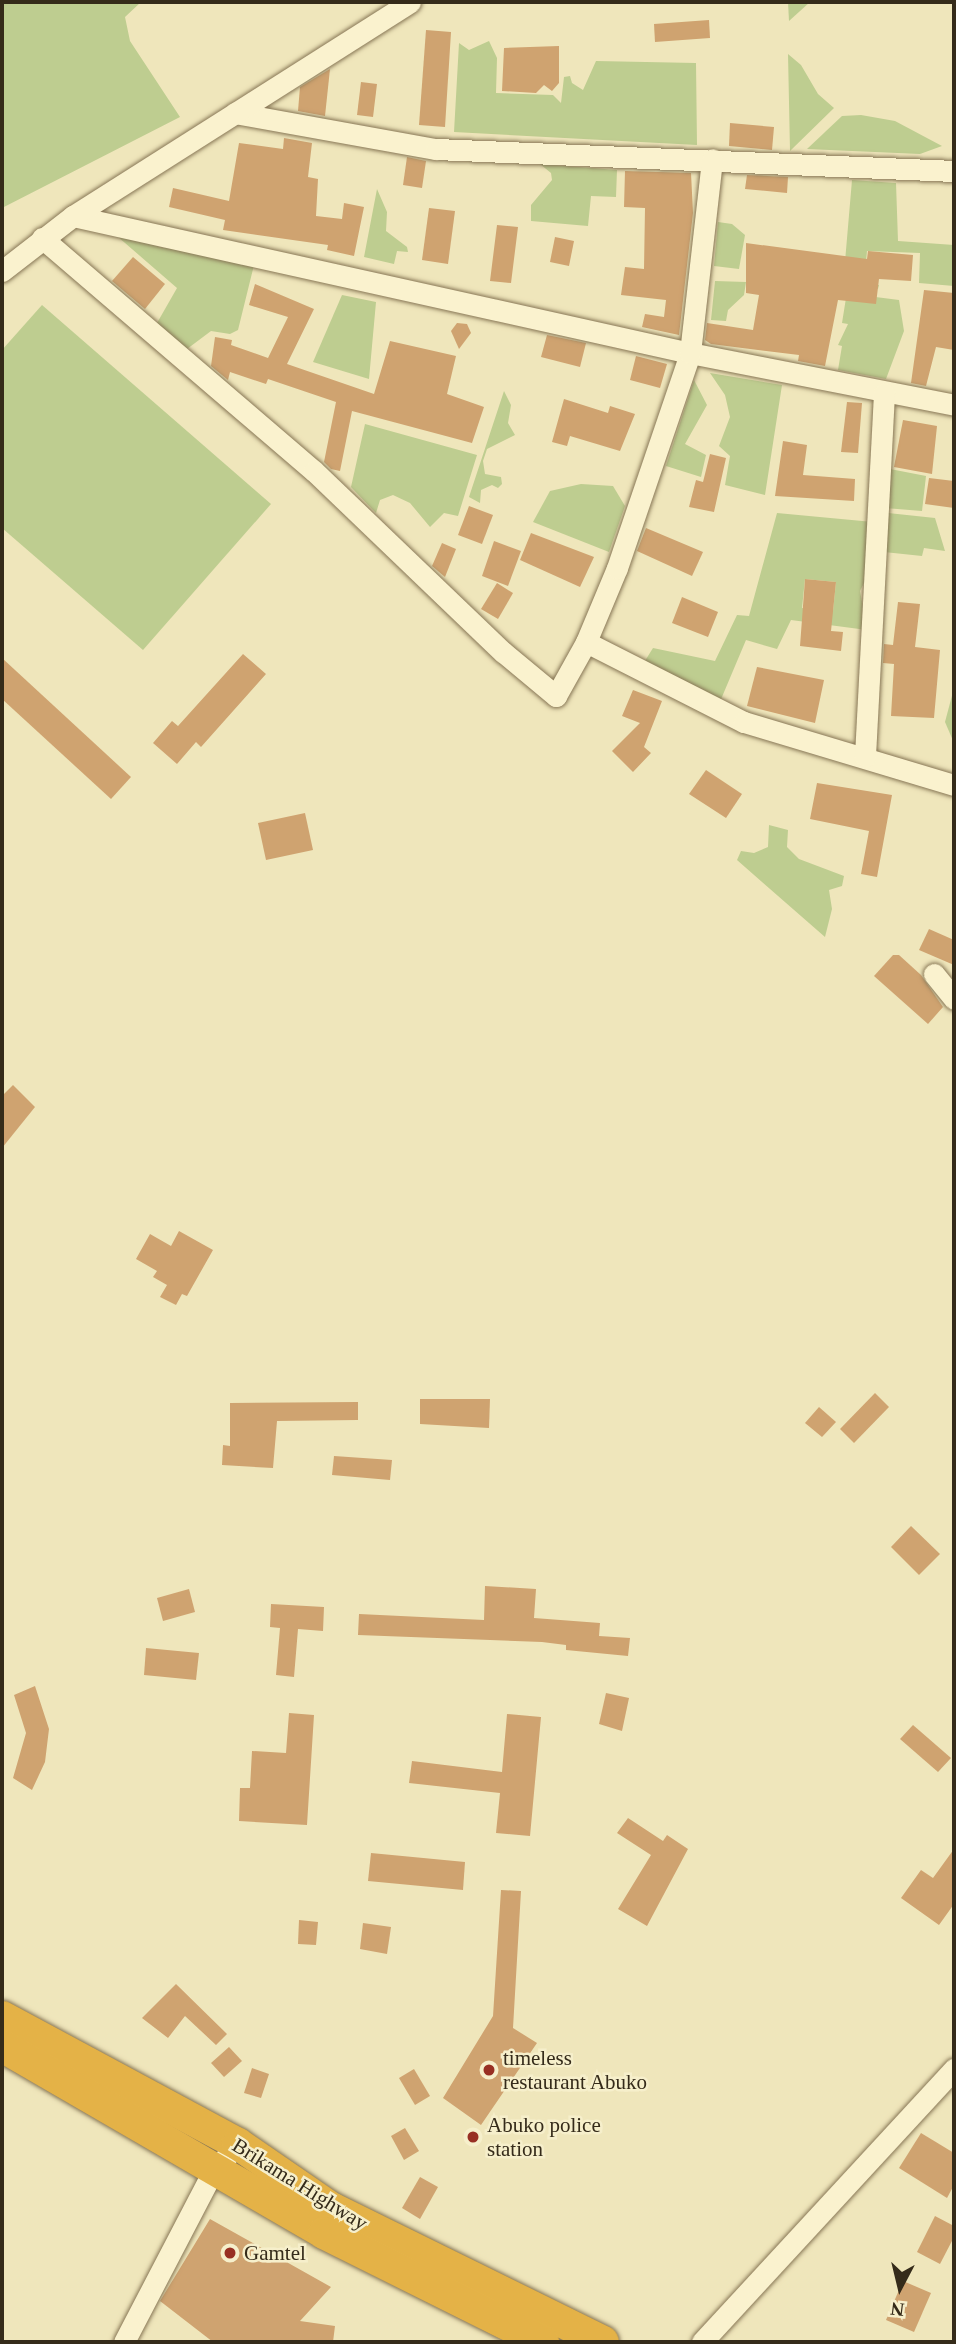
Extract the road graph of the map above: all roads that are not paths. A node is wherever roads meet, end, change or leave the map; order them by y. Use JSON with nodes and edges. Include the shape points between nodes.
{"nodes":[{"id":1,"x":411,"y":2,"type":"edge"},
{"id":2,"x":235,"y":113,"type":"junction"},
{"id":3,"x":712,"y":159,"type":"junction"},
{"id":4,"x":954,"y":171,"type":"edge"},
{"id":5,"x":73,"y":216,"type":"junction"},
{"id":6,"x":41,"y":238,"type":"junction"},
{"id":7,"x":2,"y":271,"type":"edge"},
{"id":8,"x":690,"y":353,"type":"junction"},
{"id":9,"x":884,"y":393,"type":"junction"},
{"id":10,"x":954,"y":405,"type":"edge"},
{"id":11,"x":586,"y":642,"type":"junction"},
{"id":12,"x":865,"y":757,"type":"junction"},
{"id":13,"x":954,"y":785,"type":"edge"},
{"id":14,"x":934,"y":974,"type":"dead end"},
{"id":15,"x":954,"y":999,"type":"edge"},
{"id":16,"x":2,"y":2017,"type":"edge"},
{"id":17,"x":2,"y":2046,"type":"edge"},
{"id":18,"x":954,"y":2069,"type":"edge"},
{"id":19,"x":237,"y":2144,"type":"junction"},
{"id":20,"x":213,"y":2171,"type":"junction"},
{"id":21,"x":143,"y":2308,"type":"junction"},
{"id":22,"x":124,"y":2342,"type":"edge"},
{"id":23,"x":142,"y":2342,"type":"edge"},
{"id":24,"x":543,"y":2342,"type":"edge"},
{"id":25,"x":603,"y":2342,"type":"edge"},
{"id":26,"x":702,"y":2342,"type":"edge"}],
"edges":[{"from":1,"to":2,"type":"street"},
{"from":2,"to":3,"type":"street","via":[[436,149]]},
{"from":2,"to":5,"type":"street"},
{"from":3,"to":4,"type":"street"},
{"from":3,"to":8,"type":"street"},
{"from":5,"to":6,"type":"street"},
{"from":5,"to":8,"type":"street"},
{"from":6,"to":7,"type":"street"},
{"from":6,"to":11,"type":"street","via":[[314,471],[503,652],[556,696]]},
{"from":8,"to":9,"type":"street"},
{"from":8,"to":11,"type":"street","via":[[617,568]]},
{"from":9,"to":10,"type":"street"},
{"from":9,"to":12,"type":"street"},
{"from":11,"to":12,"type":"street","via":[[744,722]]},
{"from":12,"to":13,"type":"street"},
{"from":14,"to":15,"type":"street"},
{"from":16,"to":19,"type":"highway","name":"Brikama Highway"},
{"from":17,"to":20,"type":"highway","name":"Brikama Highway"},
{"from":18,"to":26,"type":"street"},
{"from":19,"to":20,"type":"street"},
{"from":19,"to":25,"type":"highway","name":"Brikama Highway","via":[[331,2208]]},
{"from":20,"to":21,"type":"street"},
{"from":20,"to":24,"type":"highway","name":"Brikama Highway","via":[[404,2275]]},
{"from":21,"to":22,"type":"street"},
{"from":21,"to":23,"type":"street"}]}
